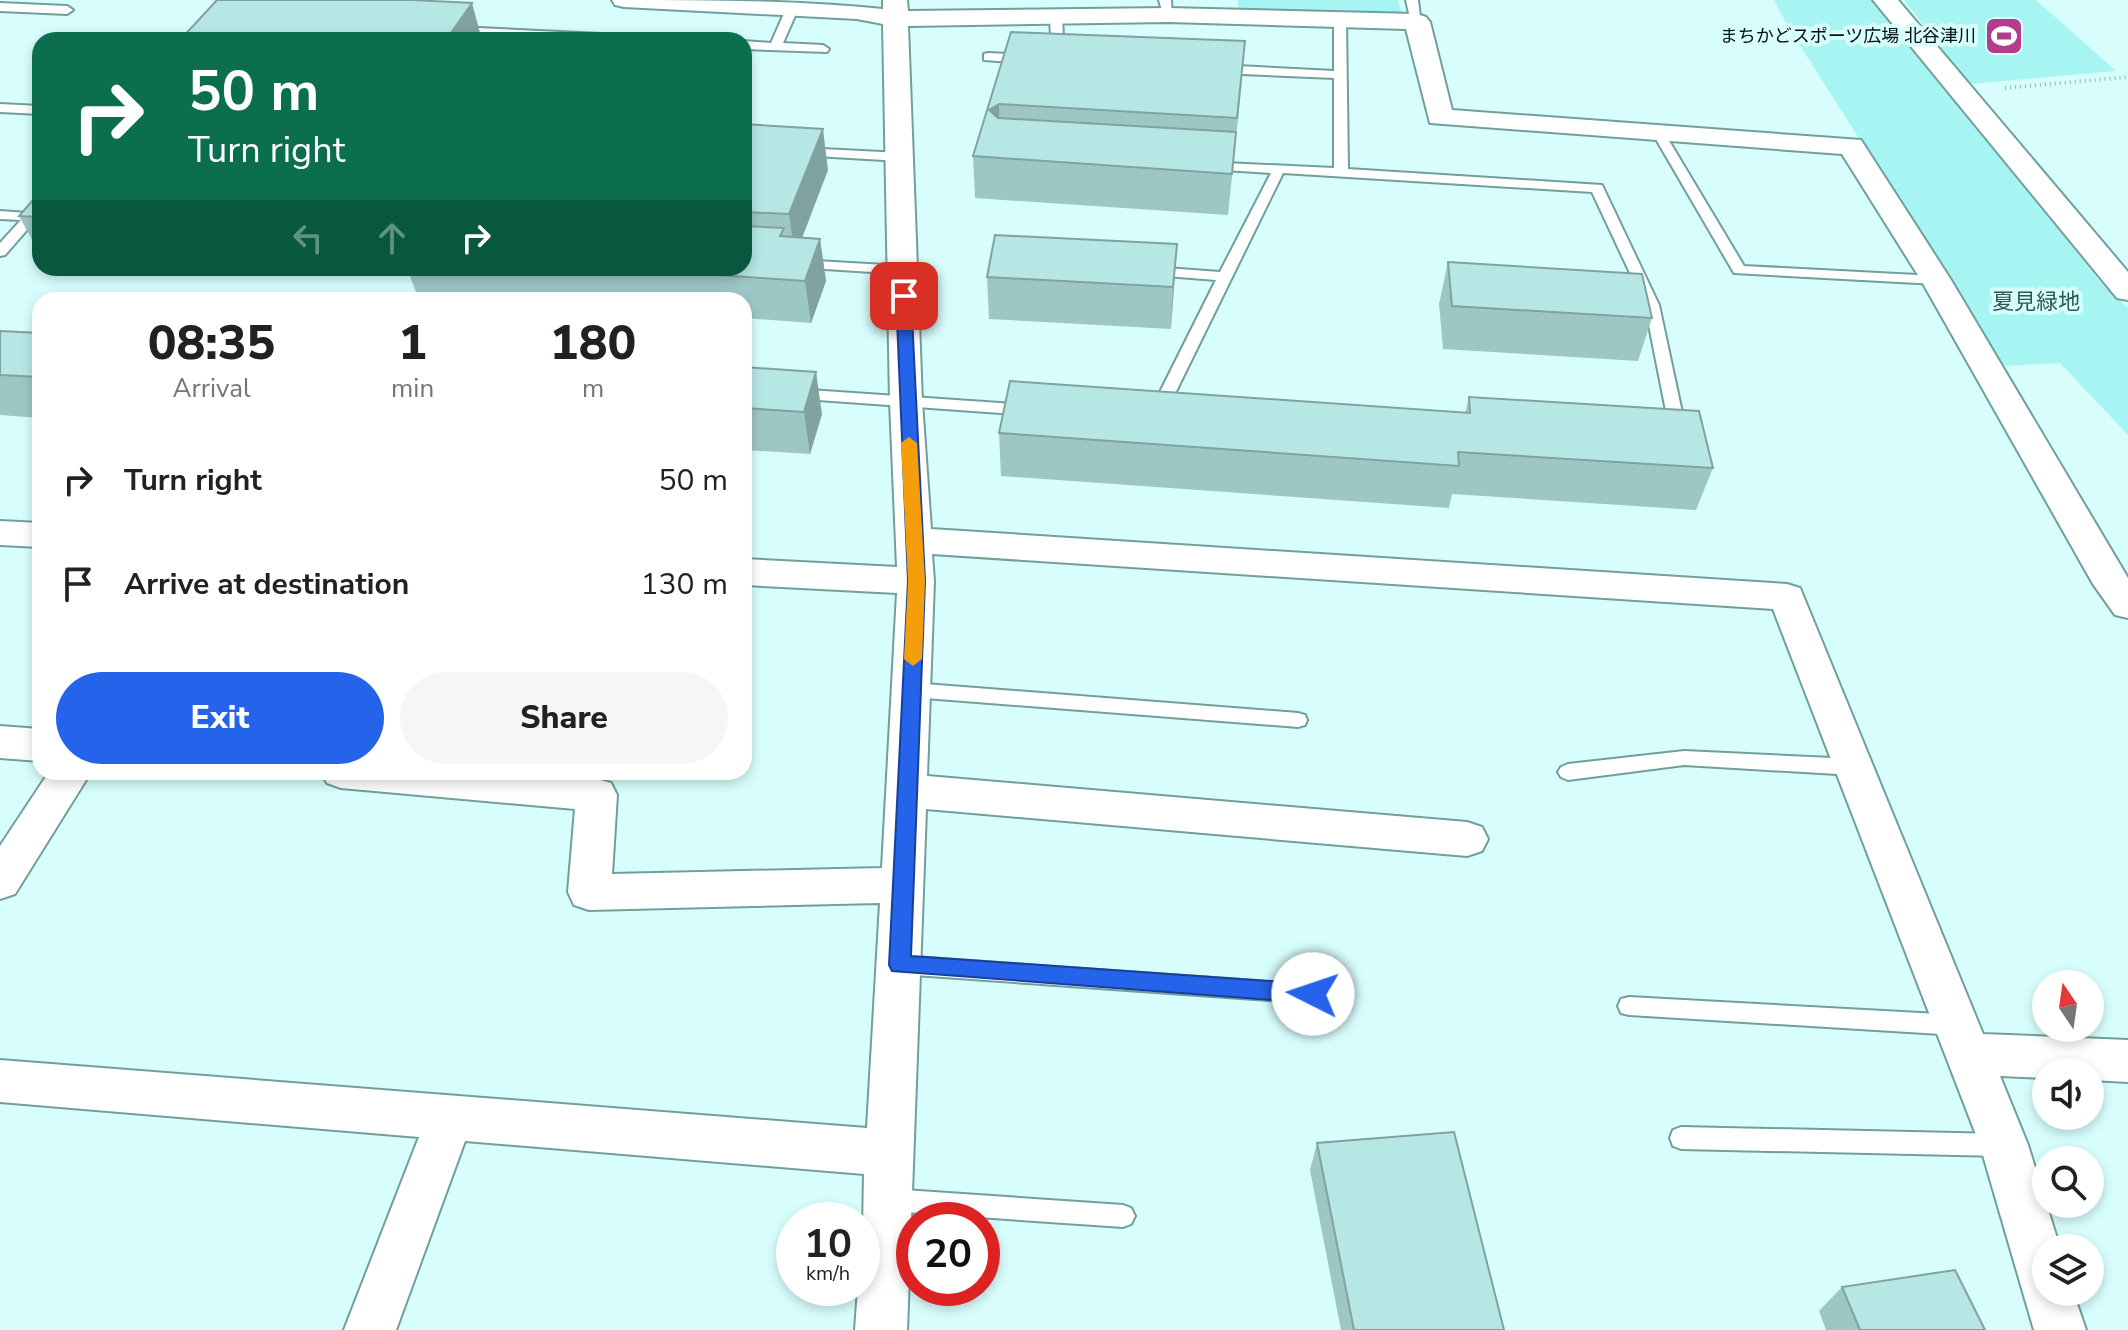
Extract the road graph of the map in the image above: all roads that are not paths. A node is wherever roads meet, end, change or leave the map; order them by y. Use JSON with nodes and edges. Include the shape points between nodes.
{"nodes":[{"id":1,"x":624,"y":0,"type":"edge"},
{"id":2,"x":1885,"y":0,"type":"edge"},
{"id":3,"x":9,"y":5,"type":"edge"},
{"id":4,"x":1167,"y":7,"type":"edge"},
{"id":5,"x":792,"y":9,"type":"junction"},
{"id":6,"x":67,"y":10,"type":"dead end"},
{"id":7,"x":896,"y":10,"type":"edge"},
{"id":8,"x":1414,"y":11,"type":"edge"},
{"id":9,"x":1056,"y":17,"type":"junction"},
{"id":10,"x":1340,"y":19,"type":"junction"},
{"id":11,"x":442,"y":30,"type":"edge"},
{"id":12,"x":482,"y":32,"type":"edge"},
{"id":13,"x":752,"y":46,"type":"edge"},
{"id":14,"x":775,"y":47,"type":"junction"},
{"id":15,"x":823,"y":49,"type":"dead end"},
{"id":16,"x":988,"y":57,"type":"dead end"},
{"id":17,"x":1058,"y":61,"type":"junction"},
{"id":18,"x":1073,"y":61,"type":"edge"},
{"id":19,"x":1199,"y":68,"type":"edge"},
{"id":20,"x":1341,"y":75,"type":"junction"},
{"id":21,"x":0,"y":108,"type":"edge"},
{"id":22,"x":32,"y":110,"type":"edge"},
{"id":23,"x":1659,"y":134,"type":"junction"},
{"id":24,"x":791,"y":151,"type":"edge"},
{"id":25,"x":901,"y":157,"type":"junction"},
{"id":26,"x":1186,"y":163,"type":"edge"},
{"id":27,"x":1279,"y":169,"type":"junction"},
{"id":28,"x":1341,"y":173,"type":"junction"},
{"id":29,"x":32,"y":212,"type":"edge"},
{"id":30,"x":0,"y":215,"type":"edge"},
{"id":31,"x":32,"y":216,"type":"edge"},
{"id":32,"x":0,"y":252,"type":"edge"},
{"id":33,"x":776,"y":262,"type":"edge"},
{"id":34,"x":903,"y":270,"type":"junction"},
{"id":35,"x":1133,"y":270,"type":"edge"},
{"id":36,"x":1226,"y":277,"type":"junction"},
{"id":37,"x":1936,"y":280,"type":"junction"},
{"id":38,"x":2128,"y":291,"type":"edge"},
{"id":39,"x":773,"y":392,"type":"edge"},
{"id":40,"x":906,"y":402,"type":"junction"},
{"id":41,"x":1046,"y":411,"type":"edge"},
{"id":42,"x":1155,"y":418,"type":"edge"},
{"id":43,"x":1664,"y":438,"type":"edge"},
{"id":44,"x":0,"y":533,"type":"edge"},
{"id":45,"x":32,"y":535,"type":"edge"},
{"id":46,"x":915,"y":540,"type":"junction"},
{"id":47,"x":752,"y":572,"type":"edge"},
{"id":48,"x":2117,"y":574,"type":"edge"},
{"id":49,"x":916,"y":581,"type":"junction"},
{"id":50,"x":2128,"y":605,"type":"edge"},
{"id":51,"x":912,"y":690,"type":"junction"},
{"id":52,"x":1298,"y":720,"type":"dead end"},
{"id":53,"x":0,"y":742,"type":"edge"},
{"id":54,"x":32,"y":744,"type":"edge"},
{"id":55,"x":1854,"y":767,"type":"junction"},
{"id":56,"x":1568,"y":772,"type":"dead end"},
{"id":57,"x":66,"y":780,"type":"edge"},
{"id":58,"x":430,"y":780,"type":"edge"},
{"id":59,"x":907,"y":791,"type":"junction"},
{"id":60,"x":1467,"y":839,"type":"dead end"},
{"id":61,"x":0,"y":881,"type":"edge"},
{"id":62,"x":903,"y":885,"type":"junction"},
{"id":63,"x":900,"y":965,"type":"junction"},
{"id":64,"x":1313,"y":994,"type":"dead end"},
{"id":65,"x":1629,"y":1006,"type":"dead end"},
{"id":66,"x":1962,"y":1039,"type":"junction"},
{"id":67,"x":2128,"y":1061,"type":"edge"},
{"id":68,"x":0,"y":1081,"type":"edge"},
{"id":69,"x":450,"y":1118,"type":"junction"},
{"id":70,"x":1681,"y":1138,"type":"dead end"},
{"id":71,"x":2004,"y":1145,"type":"junction"},
{"id":72,"x":891,"y":1153,"type":"junction"},
{"id":73,"x":889,"y":1200,"type":"junction"},
{"id":74,"x":1123,"y":1216,"type":"dead end"},
{"id":75,"x":2032,"y":1238,"type":"edge"},
{"id":76,"x":2052,"y":1306,"type":"edge"},
{"id":77,"x":370,"y":1330,"type":"edge"},
{"id":78,"x":881,"y":1330,"type":"edge"},
{"id":79,"x":2060,"y":1330,"type":"edge"}],
"edges":[{"from":1,"to":5,"type":"street"},
{"from":2,"to":38,"type":"street"},
{"from":3,"to":6,"type":"lane"},
{"from":4,"to":9,"type":"street"},
{"from":4,"to":10,"type":"street"},
{"from":5,"to":7,"type":"street"},
{"from":5,"to":14,"type":"lane"},
{"from":7,"to":9,"type":"street"},
{"from":7,"to":25,"type":"street"},
{"from":8,"to":10,"type":"street"},
{"from":8,"to":23,"type":"street","via":[[1440,117]]},
{"from":9,"to":17,"type":"lane"},
{"from":10,"to":20,"type":"lane"},
{"from":11,"to":12,"type":"lane"},
{"from":13,"to":14,"type":"lane"},
{"from":14,"to":15,"type":"lane"},
{"from":16,"to":17,"type":"lane"},
{"from":17,"to":18,"type":"lane"},
{"from":19,"to":20,"type":"lane"},
{"from":20,"to":28,"type":"lane"},
{"from":21,"to":22,"type":"lane"},
{"from":23,"to":37,"type":"street","via":[[1851,146]]},
{"from":23,"to":37,"type":"lane","via":[[1739,270]]},
{"from":24,"to":25,"type":"lane"},
{"from":25,"to":34,"type":"street"},
{"from":26,"to":27,"type":"lane"},
{"from":27,"to":28,"type":"lane"},
{"from":27,"to":36,"type":"lane"},
{"from":28,"to":43,"type":"lane","via":[[1597,188],[1645,305],[1680,439]]},
{"from":29,"to":30,"type":"lane"},
{"from":31,"to":32,"type":"lane"},
{"from":33,"to":34,"type":"lane"},
{"from":34,"to":40,"type":"street"},
{"from":35,"to":36,"type":"lane"},
{"from":36,"to":42,"type":"lane"},
{"from":37,"to":48,"type":"street"},
{"from":39,"to":40,"type":"lane"},
{"from":40,"to":41,"type":"lane"},
{"from":40,"to":46,"type":"street"},
{"from":44,"to":45,"type":"street"},
{"from":46,"to":49,"type":"street"},
{"from":46,"to":55,"type":"street","via":[[1787,597]]},
{"from":47,"to":49,"type":"street"},
{"from":48,"to":50,"type":"street"},
{"from":49,"to":51,"type":"street"},
{"from":51,"to":52,"type":"lane"},
{"from":51,"to":59,"type":"street"},
{"from":53,"to":54,"type":"street"},
{"from":55,"to":56,"type":"lane","via":[[1684,758]]},
{"from":55,"to":66,"type":"street"},
{"from":57,"to":61,"type":"street"},
{"from":58,"to":62,"type":"street","via":[[597,795],[589,892]]},
{"from":59,"to":60,"type":"street"},
{"from":59,"to":62,"type":"street"},
{"from":62,"to":63,"type":"street"},
{"from":63,"to":64,"type":"lane"},
{"from":63,"to":72,"type":"street"},
{"from":65,"to":66,"type":"lane"},
{"from":66,"to":67,"type":"street"},
{"from":66,"to":71,"type":"street"},
{"from":68,"to":69,"type":"street"},
{"from":69,"to":72,"type":"street"},
{"from":69,"to":77,"type":"street"},
{"from":70,"to":71,"type":"lane"},
{"from":71,"to":75,"type":"street"},
{"from":72,"to":73,"type":"street"},
{"from":73,"to":74,"type":"lane"},
{"from":73,"to":78,"type":"street"},
{"from":76,"to":79,"type":"street"}]}
